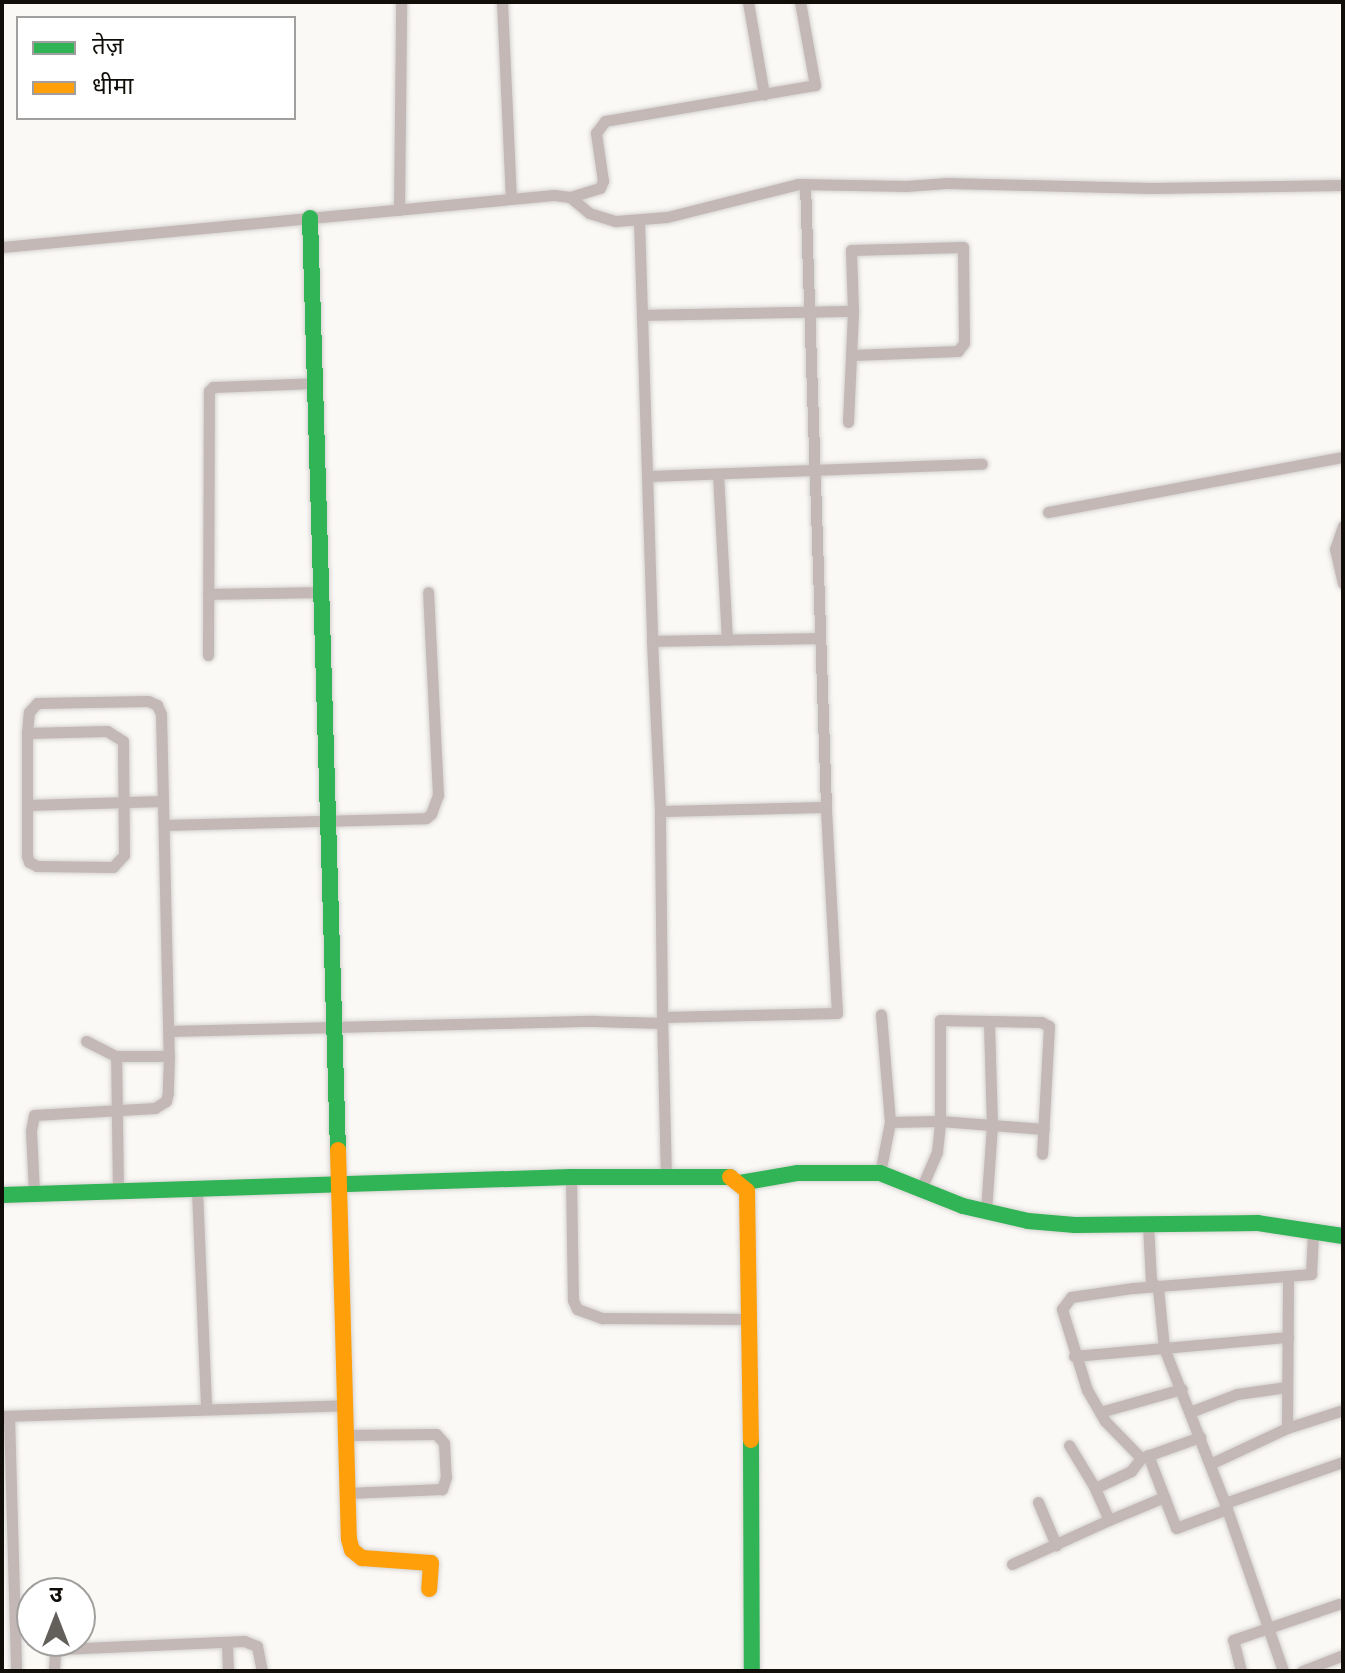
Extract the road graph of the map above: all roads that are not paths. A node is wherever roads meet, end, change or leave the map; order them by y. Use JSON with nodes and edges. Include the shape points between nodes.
{"nodes":[{"id":1,"x":402,"y":2,"type":"edge"},
{"id":2,"x":502,"y":2,"type":"edge"},
{"id":3,"x":748,"y":2,"type":"edge"},
{"id":4,"x":800,"y":2,"type":"edge"},
{"id":5,"x":764,"y":95,"type":"junction"},
{"id":6,"x":805,"y":184,"type":"junction"},
{"id":7,"x":1343,"y":185,"type":"edge"},
{"id":8,"x":570,"y":197,"type":"junction"},
{"id":9,"x":511,"y":198,"type":"junction"},
{"id":10,"x":399,"y":210,"type":"junction"},
{"id":11,"x":310,"y":218,"type":"junction"},
{"id":12,"x":639,"y":220,"type":"junction"},
{"id":13,"x":2,"y":247,"type":"edge"},
{"id":14,"x":808,"y":311,"type":"junction"},
{"id":15,"x":853,"y":311,"type":"junction"},
{"id":16,"x":643,"y":315,"type":"junction"},
{"id":17,"x":853,"y":355,"type":"junction"},
{"id":18,"x":315,"y":383,"type":"junction"},
{"id":19,"x":848,"y":422,"type":"dead end"},
{"id":20,"x":1343,"y":457,"type":"edge"},
{"id":21,"x":982,"y":464,"type":"dead end"},
{"id":22,"x":812,"y":471,"type":"junction"},
{"id":23,"x":718,"y":474,"type":"junction"},
{"id":24,"x":648,"y":476,"type":"junction"},
{"id":25,"x":1048,"y":512,"type":"dead end"},
{"id":26,"x":1343,"y":526,"type":"edge"},
{"id":27,"x":1343,"y":583,"type":"edge"},
{"id":28,"x":320,"y":592,"type":"junction"},
{"id":29,"x":428,"y":592,"type":"dead end"},
{"id":30,"x":208,"y":594,"type":"junction"},
{"id":31,"x":818,"y":638,"type":"junction"},
{"id":32,"x":727,"y":640,"type":"junction"},
{"id":33,"x":652,"y":641,"type":"junction"},
{"id":34,"x":208,"y":655,"type":"dead end"},
{"id":35,"x":27,"y":733,"type":"junction"},
{"id":36,"x":162,"y":801,"type":"junction"},
{"id":37,"x":125,"y":804,"type":"junction"},
{"id":38,"x":28,"y":805,"type":"junction"},
{"id":39,"x":826,"y":807,"type":"junction"},
{"id":40,"x":660,"y":811,"type":"junction"},
{"id":41,"x":326,"y":819,"type":"junction"},
{"id":42,"x":164,"y":825,"type":"junction"},
{"id":43,"x":881,"y":1014,"type":"dead end"},
{"id":44,"x":662,"y":1020,"type":"junction"},
{"id":45,"x":989,"y":1022,"type":"junction"},
{"id":46,"x":331,"y":1029,"type":"junction"},
{"id":47,"x":169,"y":1031,"type":"junction"},
{"id":48,"x":86,"y":1041,"type":"dead end"},
{"id":49,"x":116,"y":1056,"type":"junction"},
{"id":50,"x":169,"y":1056,"type":"junction"},
{"id":51,"x":116,"y":1110,"type":"junction"},
{"id":52,"x":940,"y":1121,"type":"junction"},
{"id":53,"x":890,"y":1122,"type":"junction"},
{"id":54,"x":992,"y":1125,"type":"junction"},
{"id":55,"x":1044,"y":1129,"type":"junction"},
{"id":56,"x":1042,"y":1154,"type":"dead end"},
{"id":57,"x":880,"y":1173,"type":"junction"},
{"id":58,"x":571,"y":1177,"type":"junction"},
{"id":59,"x":666,"y":1178,"type":"junction"},
{"id":60,"x":740,"y":1183,"type":"junction"},
{"id":61,"x":338,"y":1184,"type":"junction"},
{"id":62,"x":921,"y":1189,"type":"junction"},
{"id":63,"x":197,"y":1190,"type":"junction"},
{"id":64,"x":118,"y":1191,"type":"junction"},
{"id":65,"x":34,"y":1193,"type":"junction"},
{"id":66,"x":2,"y":1195,"type":"edge"},
{"id":67,"x":986,"y":1211,"type":"junction"},
{"id":68,"x":1148,"y":1225,"type":"junction"},
{"id":69,"x":1313,"y":1233,"type":"junction"},
{"id":70,"x":1343,"y":1236,"type":"edge"},
{"id":71,"x":1288,"y":1276,"type":"junction"},
{"id":72,"x":1158,"y":1288,"type":"junction"},
{"id":73,"x":751,"y":1319,"type":"junction"},
{"id":74,"x":1288,"y":1337,"type":"junction"},
{"id":75,"x":1164,"y":1348,"type":"junction"},
{"id":76,"x":1074,"y":1356,"type":"junction"},
{"id":77,"x":1287,"y":1387,"type":"junction"},
{"id":78,"x":1182,"y":1389,"type":"junction"},
{"id":79,"x":345,"y":1405,"type":"junction"},
{"id":80,"x":206,"y":1409,"type":"junction"},
{"id":81,"x":1343,"y":1410,"type":"edge"},
{"id":82,"x":1100,"y":1412,"type":"junction"},
{"id":83,"x":1190,"y":1412,"type":"junction"},
{"id":84,"x":5,"y":1416,"type":"edge"},
{"id":85,"x":1287,"y":1428,"type":"junction"},
{"id":86,"x":346,"y":1435,"type":"junction"},
{"id":87,"x":1200,"y":1437,"type":"junction"},
{"id":88,"x":1069,"y":1445,"type":"dead end"},
{"id":89,"x":1145,"y":1456,"type":"junction"},
{"id":90,"x":1343,"y":1462,"type":"edge"},
{"id":91,"x":1210,"y":1464,"type":"junction"},
{"id":92,"x":1095,"y":1488,"type":"junction"},
{"id":93,"x":348,"y":1493,"type":"junction"},
{"id":94,"x":1164,"y":1497,"type":"junction"},
{"id":95,"x":1038,"y":1502,"type":"dead end"},
{"id":96,"x":1226,"y":1506,"type":"junction"},
{"id":97,"x":1109,"y":1520,"type":"junction"},
{"id":98,"x":1056,"y":1545,"type":"junction"},
{"id":99,"x":7,"y":1551,"type":"edge"},
{"id":100,"x":1012,"y":1564,"type":"dead end"},
{"id":101,"x":429,"y":1589,"type":"dead end"},
{"id":102,"x":1339,"y":1604,"type":"dead end"},
{"id":103,"x":1268,"y":1630,"type":"junction"},
{"id":104,"x":227,"y":1643,"type":"junction"},
{"id":105,"x":1343,"y":1655,"type":"edge"},
{"id":106,"x":16,"y":1671,"type":"edge"},
{"id":107,"x":54,"y":1671,"type":"edge"},
{"id":108,"x":228,"y":1671,"type":"edge"},
{"id":109,"x":262,"y":1671,"type":"edge"},
{"id":110,"x":752,"y":1671,"type":"edge"},
{"id":111,"x":1241,"y":1671,"type":"edge"},
{"id":112,"x":1283,"y":1671,"type":"edge"},
{"id":113,"x":1302,"y":1671,"type":"edge"}],
"edges":[{"from":1,"to":10,"type":"street"},
{"from":2,"to":9,"type":"street"},
{"from":3,"to":5,"type":"street"},
{"from":4,"to":5,"type":"street","via":[[815,85]]},
{"from":5,"to":8,"type":"street","via":[[605,121],[596,133],[600,188]]},
{"from":6,"to":7,"type":"street"},
{"from":6,"to":12,"type":"street"},
{"from":6,"to":14,"type":"street"},
{"from":8,"to":9,"type":"street"},
{"from":8,"to":12,"type":"street","via":[[601,218]]},
{"from":9,"to":10,"type":"street"},
{"from":10,"to":11,"type":"street"},
{"from":11,"to":13,"type":"street"},
{"from":11,"to":18,"type":"street"},
{"from":12,"to":16,"type":"street"},
{"from":14,"to":15,"type":"street"},
{"from":14,"to":16,"type":"street"},
{"from":14,"to":22,"type":"street"},
{"from":15,"to":17,"type":"street"},
{"from":15,"to":17,"type":"street","via":[[851,250],[963,247],[964,343],[958,351]]},
{"from":16,"to":24,"type":"street"},
{"from":17,"to":19,"type":"street"},
{"from":18,"to":28,"type":"street"},
{"from":18,"to":30,"type":"street","via":[[209,391]]},
{"from":20,"to":25,"type":"street"},
{"from":21,"to":22,"type":"street"},
{"from":22,"to":23,"type":"street"},
{"from":22,"to":31,"type":"street"},
{"from":23,"to":24,"type":"street"},
{"from":23,"to":32,"type":"street"},
{"from":24,"to":33,"type":"street"},
{"from":26,"to":27,"type":"street","via":[[1335,549]]},
{"from":28,"to":30,"type":"street"},
{"from":28,"to":41,"type":"street"},
{"from":29,"to":41,"type":"street","via":[[437,806],[426,818]]},
{"from":30,"to":34,"type":"street"},
{"from":31,"to":32,"type":"street"},
{"from":31,"to":39,"type":"street"},
{"from":32,"to":33,"type":"street"},
{"from":33,"to":40,"type":"street"},
{"from":35,"to":36,"type":"street","via":[[29,712],[37,703],[157,705]]},
{"from":35,"to":37,"type":"street","via":[[116,733],[123,741]]},
{"from":35,"to":38,"type":"street"},
{"from":36,"to":37,"type":"street"},
{"from":36,"to":42,"type":"street"},
{"from":37,"to":38,"type":"street"},
{"from":37,"to":38,"type":"street","via":[[124,855],[113,867],[29,862]]},
{"from":39,"to":40,"type":"street"},
{"from":39,"to":44,"type":"street","via":[[837,1013]]},
{"from":40,"to":44,"type":"street"},
{"from":41,"to":42,"type":"street"},
{"from":41,"to":46,"type":"street"},
{"from":42,"to":47,"type":"street"},
{"from":43,"to":53,"type":"street"},
{"from":44,"to":46,"type":"street"},
{"from":44,"to":59,"type":"street"},
{"from":45,"to":52,"type":"street","via":[[940,1020]]},
{"from":45,"to":54,"type":"street"},
{"from":45,"to":55,"type":"street","via":[[1049,1026]]},
{"from":46,"to":47,"type":"street"},
{"from":46,"to":61,"type":"street"},
{"from":47,"to":50,"type":"street"},
{"from":48,"to":49,"type":"street"},
{"from":49,"to":50,"type":"street"},
{"from":49,"to":51,"type":"street"},
{"from":50,"to":51,"type":"street","via":[[166,1101],[155,1108]]},
{"from":51,"to":64,"type":"street"},
{"from":51,"to":65,"type":"street","via":[[34,1115]]},
{"from":52,"to":53,"type":"street"},
{"from":52,"to":54,"type":"street"},
{"from":52,"to":62,"type":"street","via":[[937,1152]]},
{"from":53,"to":57,"type":"street"},
{"from":54,"to":55,"type":"street"},
{"from":54,"to":67,"type":"street"},
{"from":55,"to":56,"type":"street"},
{"from":57,"to":60,"type":"street","via":[[798,1173]]},
{"from":57,"to":62,"type":"street"},
{"from":58,"to":59,"type":"street"},
{"from":58,"to":61,"type":"street"},
{"from":58,"to":73,"type":"street","via":[[577,1309],[602,1318]]},
{"from":59,"to":60,"type":"street","via":[[728,1176]]},
{"from":60,"to":73,"type":"street","via":[[747,1191]]},
{"from":61,"to":63,"type":"street"},
{"from":61,"to":79,"type":"street"},
{"from":62,"to":67,"type":"street"},
{"from":63,"to":64,"type":"street"},
{"from":63,"to":80,"type":"street"},
{"from":64,"to":65,"type":"street"},
{"from":65,"to":66,"type":"street"},
{"from":67,"to":68,"type":"street","via":[[1028,1221]]},
{"from":68,"to":69,"type":"street","via":[[1258,1223]]},
{"from":68,"to":72,"type":"street","via":[[1151,1281]]},
{"from":69,"to":70,"type":"street"},
{"from":69,"to":71,"type":"street","via":[[1311,1274]]},
{"from":71,"to":72,"type":"street"},
{"from":71,"to":74,"type":"street"},
{"from":72,"to":75,"type":"street"},
{"from":72,"to":76,"type":"street","via":[[1071,1297],[1062,1309]]},
{"from":73,"to":110,"type":"street"},
{"from":74,"to":75,"type":"street"},
{"from":74,"to":77,"type":"street"},
{"from":75,"to":76,"type":"street"},
{"from":75,"to":78,"type":"street"},
{"from":76,"to":82,"type":"street"},
{"from":77,"to":83,"type":"street","via":[[1237,1394]]},
{"from":77,"to":85,"type":"street"},
{"from":78,"to":82,"type":"street"},
{"from":78,"to":83,"type":"street"},
{"from":79,"to":80,"type":"street"},
{"from":79,"to":86,"type":"street"},
{"from":80,"to":84,"type":"street"},
{"from":81,"to":85,"type":"street"},
{"from":82,"to":89,"type":"street"},
{"from":83,"to":87,"type":"street"},
{"from":84,"to":99,"type":"street"},
{"from":85,"to":91,"type":"street"},
{"from":86,"to":93,"type":"street"},
{"from":86,"to":93,"type":"street","via":[[436,1434],[444,1443],[446,1477],[442,1489]]},
{"from":87,"to":89,"type":"street"},
{"from":87,"to":91,"type":"street"},
{"from":88,"to":92,"type":"street"},
{"from":89,"to":92,"type":"street","via":[[1131,1471]]},
{"from":89,"to":94,"type":"street"},
{"from":90,"to":96,"type":"street"},
{"from":91,"to":96,"type":"street"},
{"from":92,"to":97,"type":"street"},
{"from":93,"to":101,"type":"street","via":[[352,1550],[362,1558],[431,1563]]},
{"from":94,"to":96,"type":"street","via":[[1176,1528]]},
{"from":94,"to":97,"type":"street"},
{"from":95,"to":98,"type":"street"},
{"from":96,"to":103,"type":"street"},
{"from":97,"to":98,"type":"street"},
{"from":98,"to":100,"type":"street"},
{"from":99,"to":106,"type":"street"},
{"from":102,"to":103,"type":"street"},
{"from":103,"to":111,"type":"street","via":[[1233,1640]]},
{"from":103,"to":112,"type":"street"},
{"from":104,"to":107,"type":"street","via":[[60,1649]]},
{"from":104,"to":108,"type":"street"},
{"from":104,"to":109,"type":"street","via":[[251,1642],[261,1655]]},
{"from":105,"to":113,"type":"street"}]}
